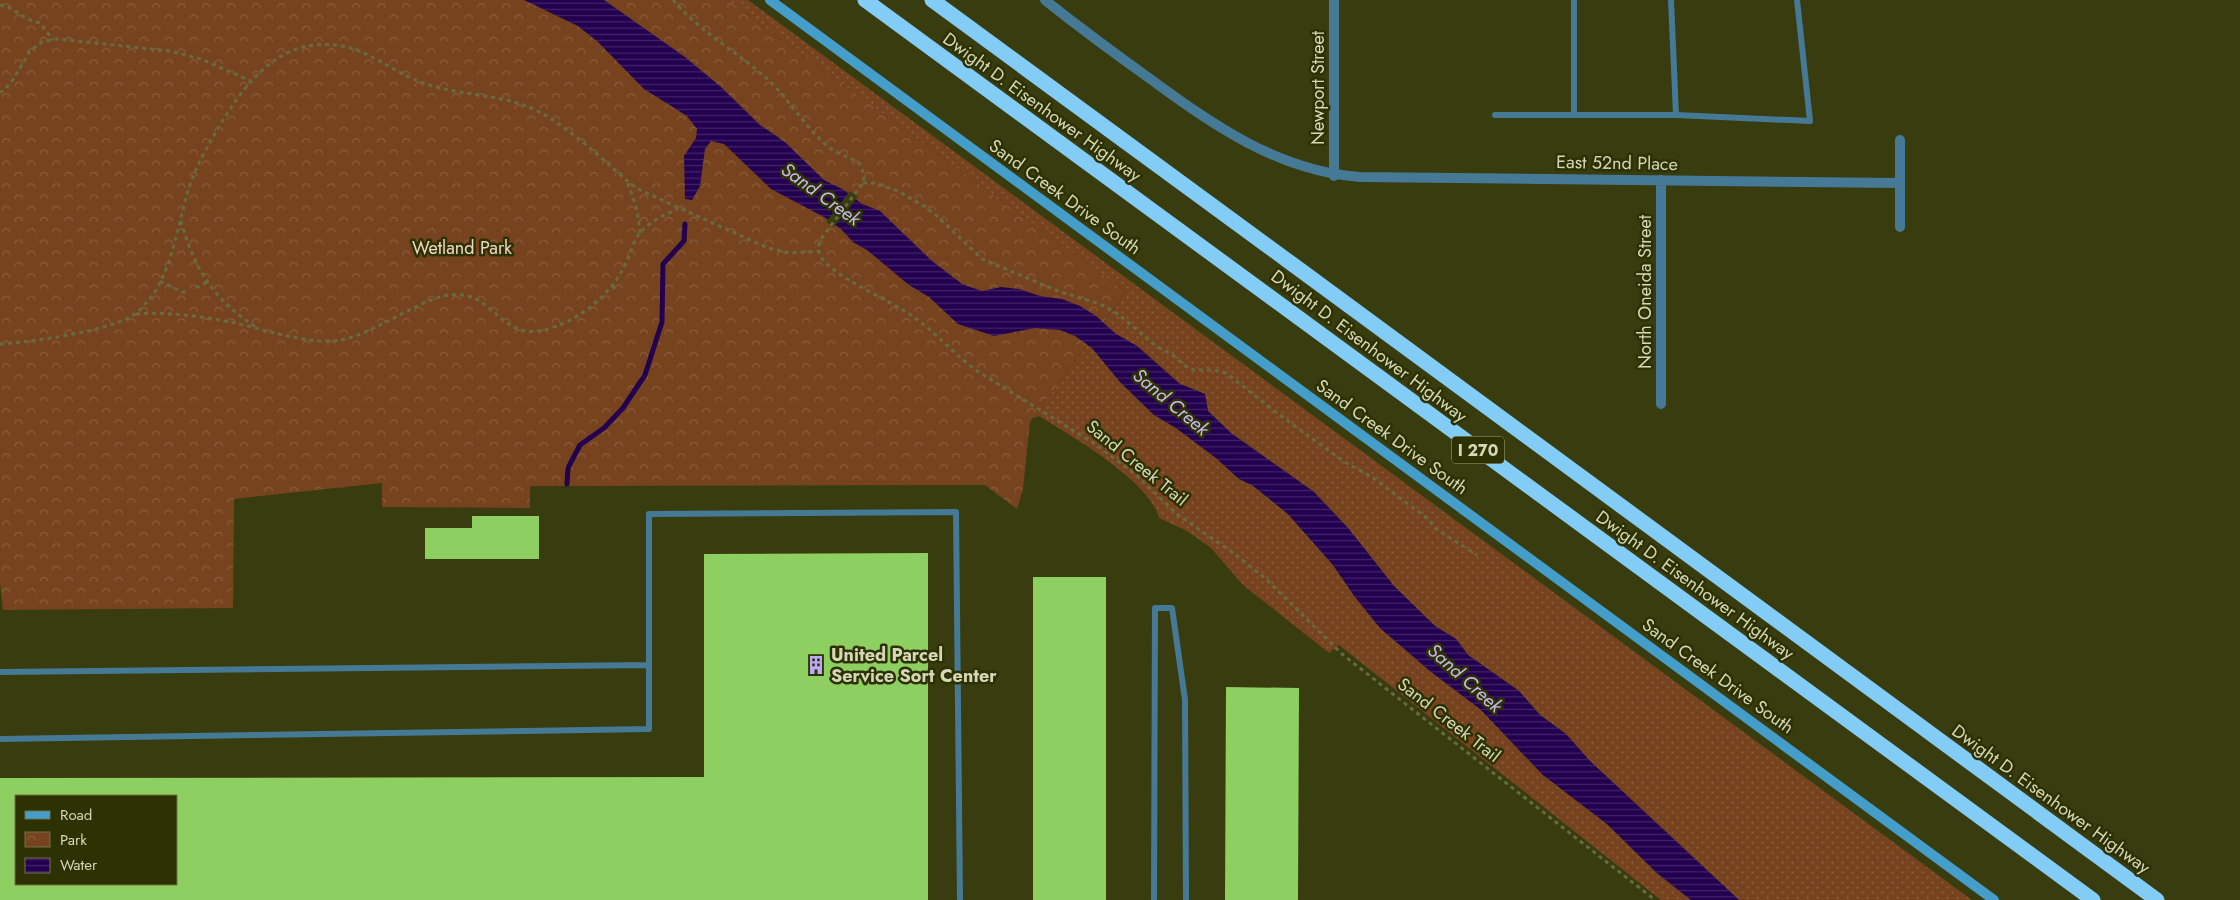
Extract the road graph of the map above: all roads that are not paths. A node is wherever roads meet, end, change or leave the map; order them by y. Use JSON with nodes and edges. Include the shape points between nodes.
{"nodes":[{"id":1,"x":770,"y":0,"type":"edge"},
{"id":2,"x":865,"y":0,"type":"edge"},
{"id":3,"x":932,"y":0,"type":"edge"},
{"id":4,"x":1045,"y":0,"type":"edge"},
{"id":5,"x":1334,"y":0,"type":"edge"},
{"id":6,"x":1574,"y":0,"type":"edge"},
{"id":7,"x":1671,"y":0,"type":"edge"},
{"id":8,"x":1797,"y":0,"type":"edge"},
{"id":9,"x":1496,"y":115,"type":"dead end"},
{"id":10,"x":1574,"y":115,"type":"junction"},
{"id":11,"x":1676,"y":115,"type":"junction"},
{"id":12,"x":1900,"y":140,"type":"dead end"},
{"id":13,"x":1334,"y":176,"type":"junction"},
{"id":14,"x":1661,"y":180,"type":"junction"},
{"id":15,"x":1900,"y":183,"type":"junction"},
{"id":16,"x":1900,"y":227,"type":"dead end"},
{"id":17,"x":1661,"y":404,"type":"dead end"},
{"id":18,"x":649,"y":665,"type":"junction"},
{"id":19,"x":0,"y":672,"type":"edge"},
{"id":20,"x":0,"y":739,"type":"edge"},
{"id":21,"x":960,"y":900,"type":"edge"},
{"id":22,"x":1154,"y":900,"type":"edge"},
{"id":23,"x":1186,"y":900,"type":"edge"},
{"id":24,"x":1994,"y":900,"type":"edge"},
{"id":25,"x":2093,"y":900,"type":"edge"},
{"id":26,"x":2157,"y":900,"type":"edge"}],
"edges":[{"from":1,"to":24,"type":"main road","name":"Sand Creek Drive South"},
{"from":2,"to":25,"type":"highway","name":"Dwight D. Eisenhower Highway","number":"I 270"},
{"from":3,"to":26,"type":"highway","name":"Dwight D. Eisenhower Highway","number":"I 270"},
{"from":4,"to":13,"type":"street","name":"East 52nd Place","via":[[1189,108],[1238,139],[1289,163]]},
{"from":5,"to":13,"type":"street","name":"Newport Street"},
{"from":6,"to":10,"type":"lane"},
{"from":7,"to":11,"type":"lane"},
{"from":8,"to":11,"type":"lane","via":[[1810,121]]},
{"from":9,"to":10,"type":"lane"},
{"from":10,"to":11,"type":"lane"},
{"from":12,"to":15,"type":"street"},
{"from":13,"to":14,"type":"street","name":"East 52nd Place"},
{"from":14,"to":15,"type":"street","name":"East 52nd Place"},
{"from":14,"to":17,"type":"street","name":"North Oneida Street"},
{"from":15,"to":16,"type":"street"},
{"from":18,"to":19,"type":"lane"},
{"from":18,"to":20,"type":"lane","via":[[649,729]]},
{"from":18,"to":21,"type":"lane","via":[[649,514],[956,512]]},
{"from":22,"to":23,"type":"lane","via":[[1155,608],[1172,608],[1185,700]]}]}
